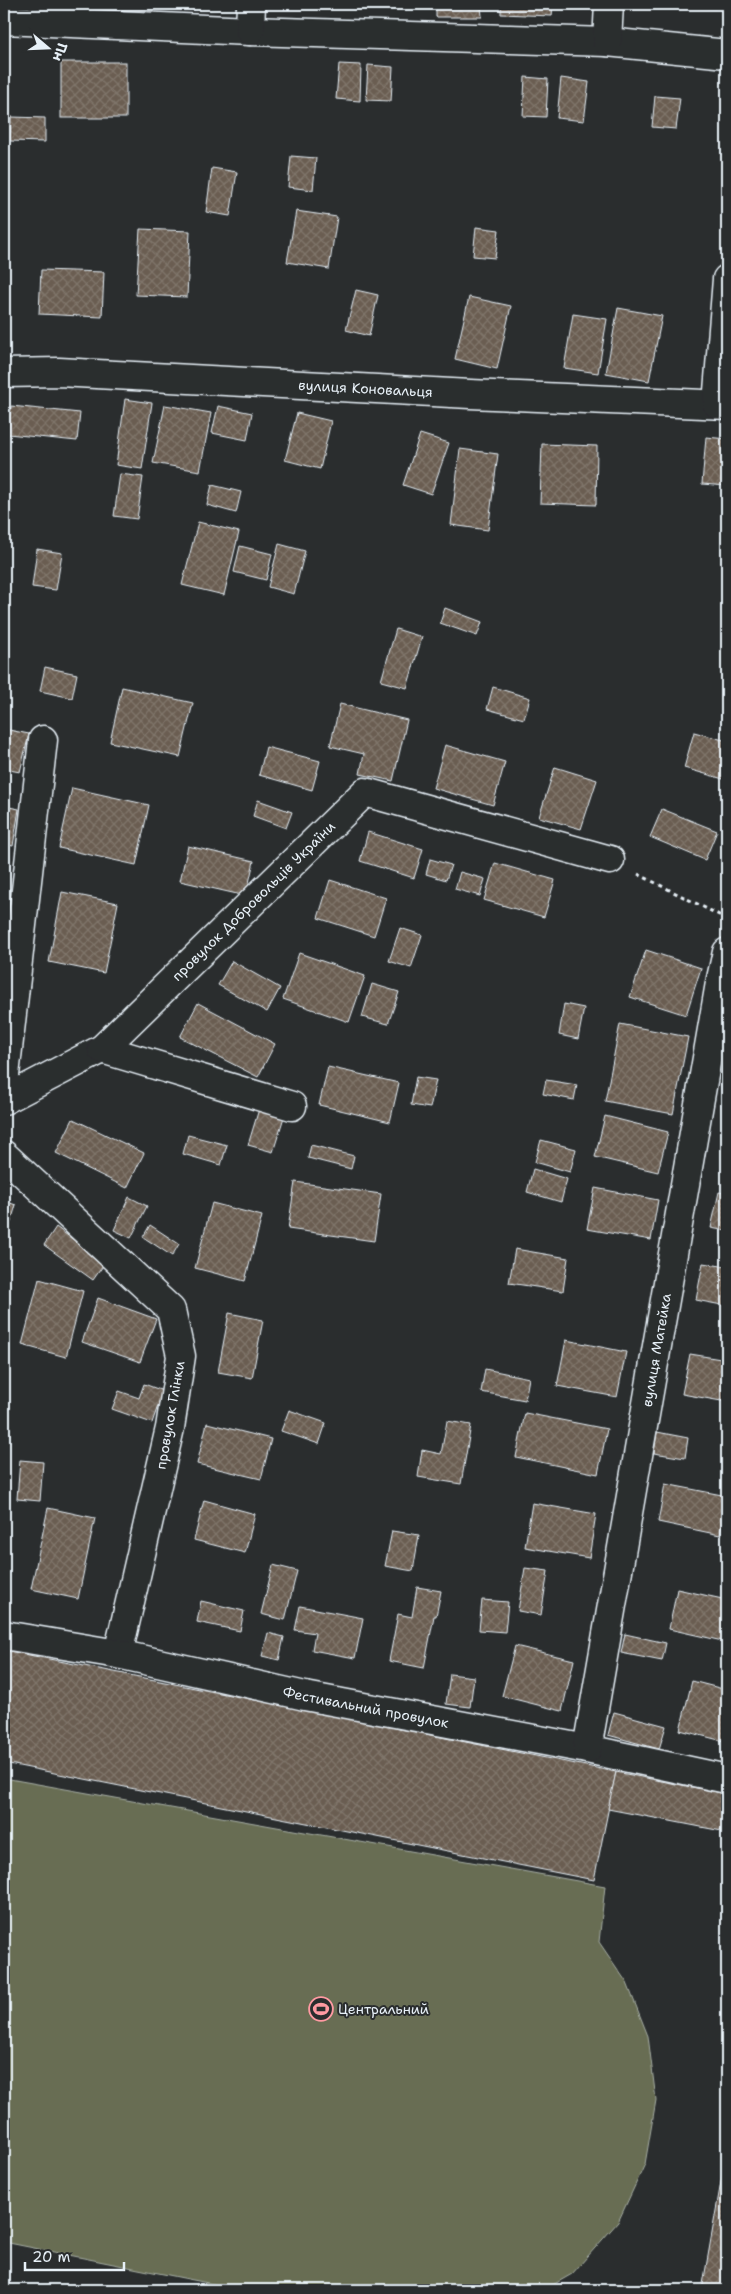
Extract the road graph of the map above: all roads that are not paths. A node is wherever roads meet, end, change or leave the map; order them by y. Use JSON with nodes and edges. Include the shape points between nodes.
{"nodes":[{"id":1,"x":251,"y":4,"type":"edge"},
{"id":2,"x":609,"y":4,"type":"edge"},
{"id":3,"x":4,"y":20,"type":"edge"},
{"id":4,"x":250,"y":31,"type":"junction"},
{"id":5,"x":607,"y":42,"type":"junction"},
{"id":6,"x":727,"y":54,"type":"edge"},
{"id":7,"x":727,"y":279,"type":"edge"},
{"id":8,"x":4,"y":373,"type":"edge"},
{"id":9,"x":722,"y":405,"type":"edge"},
{"id":10,"x":43,"y":740,"type":"dead end"},
{"id":11,"x":610,"y":860,"type":"road end"},
{"id":12,"x":727,"y":952,"type":"edge"},
{"id":13,"x":102,"y":1049,"type":"junction"},
{"id":14,"x":4,"y":1084,"type":"edge"},
{"id":15,"x":4,"y":1100,"type":"edge"},
{"id":16,"x":292,"y":1106,"type":"dead end"},
{"id":17,"x":4,"y":1155,"type":"edge"},
{"id":18,"x":4,"y":1635,"type":"edge"},
{"id":19,"x":118,"y":1654,"type":"junction"},
{"id":20,"x":586,"y":1749,"type":"junction"},
{"id":21,"x":727,"y":1779,"type":"edge"}],
"edges":[{"from":1,"to":4,"type":"street"},
{"from":2,"to":5,"type":"street"},
{"from":3,"to":4,"type":"street"},
{"from":4,"to":5,"type":"street"},
{"from":5,"to":6,"type":"street"},
{"from":7,"to":9,"type":"street"},
{"from":8,"to":9,"type":"street","name":"вулиця Коновальця","via":[[59,372]]},
{"from":10,"to":14,"type":"street"},
{"from":11,"to":13,"type":"street","name":"провулок Добровольців України","via":[[365,792]]},
{"from":12,"to":20,"type":"street","name":"вулиця Матейка"},
{"from":13,"to":15,"type":"street"},
{"from":13,"to":16,"type":"street"},
{"from":17,"to":19,"type":"street","name":"провулок Глінки","via":[[171,1310],[181,1356],[170,1428]]},
{"from":18,"to":19,"type":"street","name":"Фестивальний провулок"},
{"from":19,"to":20,"type":"street","name":"Фестивальний провулок","via":[[305,1696]]},
{"from":20,"to":21,"type":"street","name":"Фестивальний провулок"}]}
